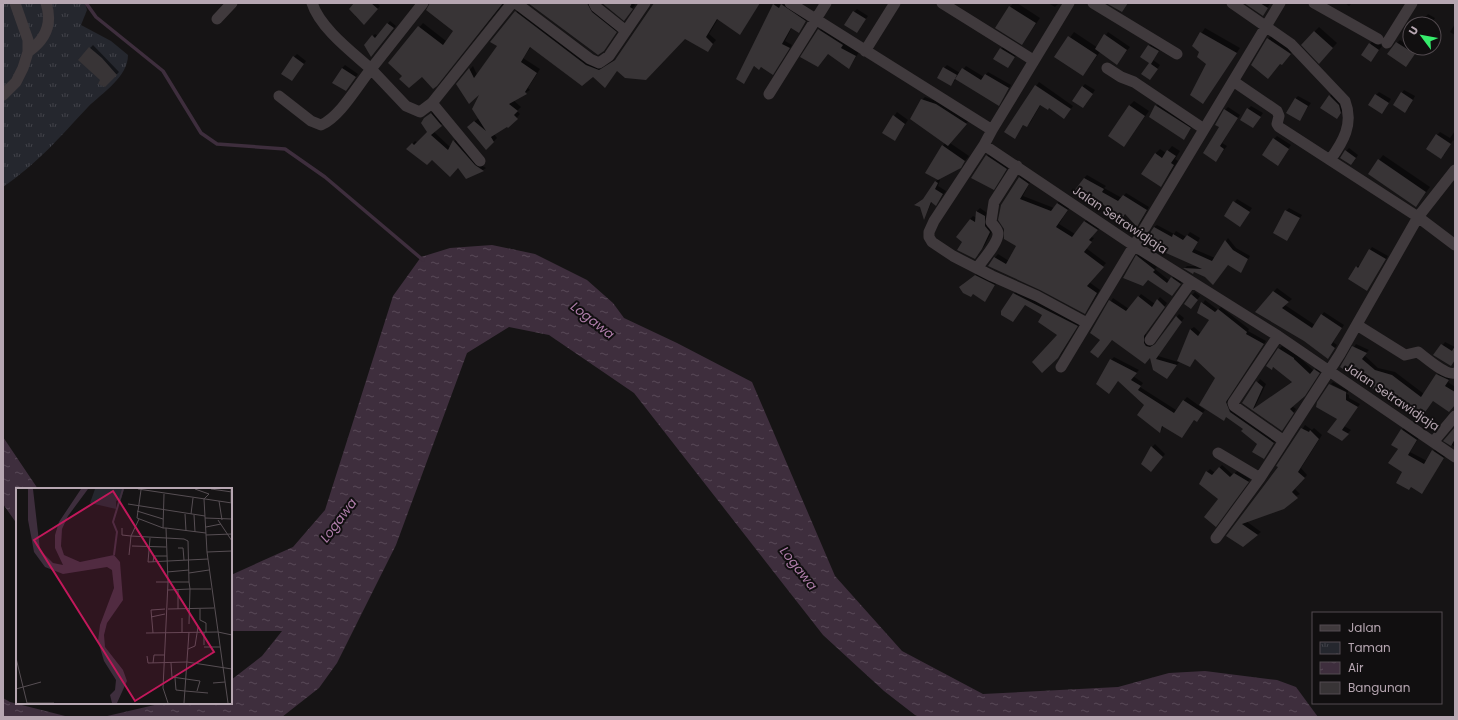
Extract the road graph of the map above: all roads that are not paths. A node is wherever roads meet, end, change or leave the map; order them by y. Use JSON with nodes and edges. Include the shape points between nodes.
{"nodes":[{"id":1,"x":15,"y":3,"type":"edge"},
{"id":2,"x":46,"y":3,"type":"edge"},
{"id":3,"x":232,"y":3,"type":"edge"},
{"id":4,"x":312,"y":3,"type":"edge"},
{"id":5,"x":422,"y":3,"type":"edge"},
{"id":6,"x":512,"y":3,"type":"edge"},
{"id":7,"x":516,"y":3,"type":"edge"},
{"id":8,"x":594,"y":3,"type":"edge"},
{"id":9,"x":645,"y":3,"type":"edge"},
{"id":10,"x":790,"y":3,"type":"edge"},
{"id":11,"x":826,"y":3,"type":"edge"},
{"id":12,"x":895,"y":3,"type":"edge"},
{"id":13,"x":942,"y":3,"type":"edge"},
{"id":14,"x":1069,"y":3,"type":"edge"},
{"id":15,"x":1093,"y":3,"type":"edge"},
{"id":16,"x":1280,"y":3,"type":"edge"},
{"id":17,"x":1314,"y":3,"type":"edge"},
{"id":18,"x":1412,"y":3,"type":"edge"},
{"id":19,"x":1232,"y":4,"type":"edge"},
{"id":20,"x":816,"y":18,"type":"junction"},
{"id":21,"x":217,"y":19,"type":"dead end"},
{"id":22,"x":1266,"y":26,"type":"junction"},
{"id":23,"x":626,"y":32,"type":"junction"},
{"id":24,"x":865,"y":51,"type":"junction"},
{"id":25,"x":28,"y":52,"type":"junction"},
{"id":26,"x":1177,"y":54,"type":"dead end"},
{"id":27,"x":1034,"y":60,"type":"junction"},
{"id":28,"x":1107,"y":68,"type":"dead end"},
{"id":29,"x":371,"y":69,"type":"junction"},
{"id":30,"x":1233,"y":81,"type":"junction"},
{"id":31,"x":769,"y":94,"type":"dead end"},
{"id":32,"x":3,"y":95,"type":"edge"},
{"id":33,"x":280,"y":96,"type":"dead end"},
{"id":34,"x":432,"y":103,"type":"junction"},
{"id":35,"x":1204,"y":129,"type":"junction"},
{"id":36,"x":992,"y":130,"type":"junction"},
{"id":37,"x":984,"y":145,"type":"junction"},
{"id":38,"x":1330,"y":160,"type":"junction"},
{"id":39,"x":480,"y":162,"type":"dead end"},
{"id":40,"x":1017,"y":166,"type":"junction"},
{"id":41,"x":1455,"y":170,"type":"edge"},
{"id":42,"x":1418,"y":217,"type":"junction"},
{"id":43,"x":1132,"y":245,"type":"junction"},
{"id":44,"x":1455,"y":246,"type":"edge"},
{"id":45,"x":977,"y":268,"type":"junction"},
{"id":46,"x":1191,"y":282,"type":"junction"},
{"id":47,"x":1087,"y":323,"type":"junction"},
{"id":48,"x":1357,"y":325,"type":"junction"},
{"id":49,"x":1278,"y":336,"type":"junction"},
{"id":50,"x":1150,"y":340,"type":"dead end"},
{"id":51,"x":1060,"y":367,"type":"dead end"},
{"id":52,"x":1329,"y":370,"type":"junction"},
{"id":53,"x":1455,"y":373,"type":"edge"},
{"id":54,"x":1455,"y":416,"type":"edge"},
{"id":55,"x":1284,"y":441,"type":"junction"},
{"id":56,"x":1434,"y":442,"type":"junction"},
{"id":57,"x":1218,"y":453,"type":"dead end"},
{"id":58,"x":1455,"y":457,"type":"edge"},
{"id":59,"x":1260,"y":478,"type":"junction"},
{"id":60,"x":1216,"y":538,"type":"dead end"}],
"edges":[{"from":1,"to":25,"type":"street","via":[[28,40]]},
{"from":2,"to":25,"type":"street","via":[[49,27],[38,45]]},
{"from":3,"to":21,"type":"street"},
{"from":4,"to":29,"type":"street","via":[[319,17],[333,33]]},
{"from":5,"to":29,"type":"street"},
{"from":6,"to":34,"type":"street"},
{"from":7,"to":23,"type":"street","via":[[594,62],[599,63],[609,56]]},
{"from":8,"to":23,"type":"street"},
{"from":9,"to":23,"type":"street"},
{"from":10,"to":20,"type":"street"},
{"from":11,"to":20,"type":"street"},
{"from":12,"to":24,"type":"street"},
{"from":13,"to":27,"type":"street"},
{"from":14,"to":27,"type":"street"},
{"from":15,"to":26,"type":"street"},
{"from":16,"to":22,"type":"street"},
{"from":17,"to":18,"type":"street","via":[[1383,41]]},
{"from":19,"to":22,"type":"street"},
{"from":20,"to":24,"type":"street"},
{"from":20,"to":31,"type":"street"},
{"from":22,"to":30,"type":"street"},
{"from":22,"to":38,"type":"street","via":[[1298,51],[1345,101],[1348,111],[1346,137]]},
{"from":24,"to":36,"type":"street"},
{"from":25,"to":32,"type":"street","via":[[16,82]]},
{"from":27,"to":36,"type":"street"},
{"from":28,"to":35,"type":"street","via":[[1134,82]]},
{"from":29,"to":33,"type":"street","via":[[336,114],[321,124],[311,121]]},
{"from":29,"to":34,"type":"street","via":[[406,106],[420,112]]},
{"from":30,"to":35,"type":"street"},
{"from":30,"to":38,"type":"street","via":[[1277,111],[1279,127]]},
{"from":34,"to":39,"type":"street"},
{"from":35,"to":43,"type":"street"},
{"from":36,"to":37,"type":"street"},
{"from":37,"to":40,"type":"street","name":"Jalan Setrawidjaja"},
{"from":37,"to":45,"type":"street","via":[[940,210],[929,232],[932,242]]},
{"from":38,"to":42,"type":"street"},
{"from":40,"to":43,"type":"street","name":"Jalan Setrawidjaja"},
{"from":40,"to":45,"type":"street","via":[[994,202],[991,222],[998,234]]},
{"from":41,"to":42,"type":"street"},
{"from":42,"to":44,"type":"street"},
{"from":42,"to":48,"type":"street"},
{"from":43,"to":46,"type":"street","name":"Jalan Setrawidjaja"},
{"from":43,"to":47,"type":"street"},
{"from":45,"to":47,"type":"street"},
{"from":46,"to":49,"type":"street","name":"Jalan Setrawidjaja"},
{"from":46,"to":50,"type":"street"},
{"from":47,"to":51,"type":"street"},
{"from":48,"to":52,"type":"street"},
{"from":48,"to":53,"type":"street","via":[[1405,355],[1418,352],[1445,372]]},
{"from":49,"to":52,"type":"street","name":"Jalan Setrawidjaja"},
{"from":49,"to":55,"type":"street","via":[[1233,403]]},
{"from":52,"to":55,"type":"street"},
{"from":52,"to":56,"type":"street","name":"Jalan Setrawidjaja"},
{"from":54,"to":56,"type":"street"},
{"from":55,"to":59,"type":"street"},
{"from":56,"to":58,"type":"street","name":"Jalan Setrawidjaja"},
{"from":57,"to":59,"type":"street"},
{"from":59,"to":60,"type":"street"}]}
